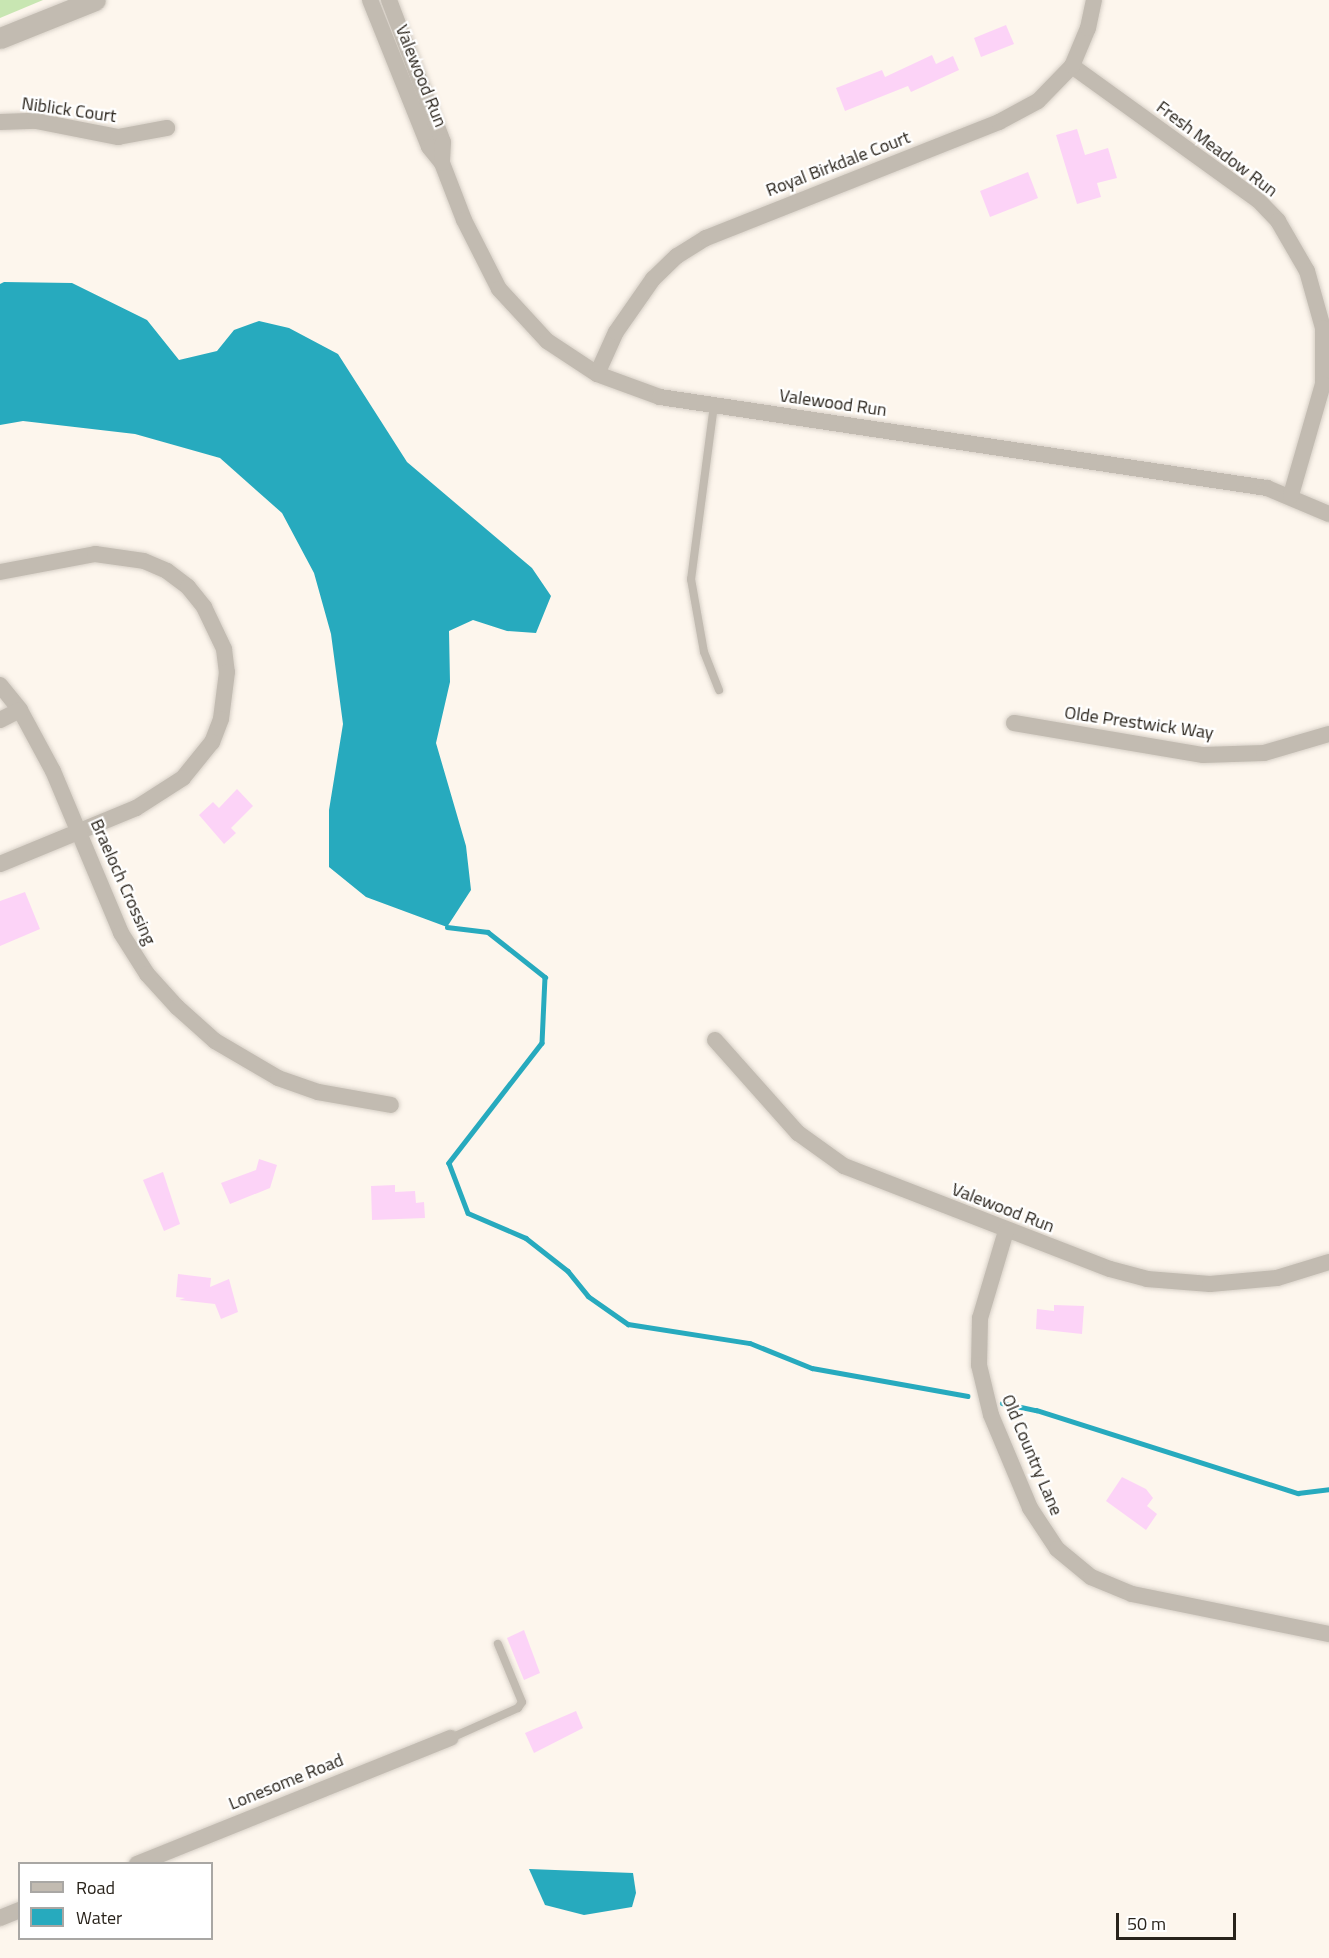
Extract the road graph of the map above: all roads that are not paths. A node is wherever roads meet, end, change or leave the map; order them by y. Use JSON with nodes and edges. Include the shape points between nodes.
{"nodes":[{"id":1,"x":95,"y":0,"type":"edge"},
{"id":2,"x":370,"y":0,"type":"edge"},
{"id":3,"x":388,"y":0,"type":"edge"},
{"id":4,"x":1094,"y":0,"type":"edge"},
{"id":5,"x":0,"y":38,"type":"edge"},
{"id":6,"x":1072,"y":66,"type":"junction"},
{"id":7,"x":0,"y":122,"type":"edge"},
{"id":8,"x":167,"y":128,"type":"dead end"},
{"id":9,"x":442,"y":163,"type":"junction"},
{"id":10,"x":597,"y":374,"type":"junction"},
{"id":11,"x":714,"y":405,"type":"junction"},
{"id":12,"x":1291,"y":495,"type":"junction"},
{"id":13,"x":1329,"y":514,"type":"edge"},
{"id":14,"x":0,"y":572,"type":"edge"},
{"id":15,"x":0,"y":685,"type":"edge"},
{"id":16,"x":719,"y":690,"type":"dead end"},
{"id":17,"x":20,"y":710,"type":"junction"},
{"id":18,"x":0,"y":720,"type":"edge"},
{"id":19,"x":1014,"y":723,"type":"dead end"},
{"id":20,"x":1329,"y":734,"type":"edge"},
{"id":21,"x":78,"y":832,"type":"junction"},
{"id":22,"x":0,"y":864,"type":"edge"},
{"id":23,"x":715,"y":1040,"type":"dead end"},
{"id":24,"x":391,"y":1105,"type":"dead end"},
{"id":25,"x":1006,"y":1231,"type":"junction"},
{"id":26,"x":1329,"y":1262,"type":"edge"},
{"id":27,"x":1329,"y":1634,"type":"edge"},
{"id":28,"x":498,"y":1644,"type":"dead end"},
{"id":29,"x":451,"y":1738,"type":"joint"},
{"id":30,"x":140,"y":1862,"type":"edge"},
{"id":31,"x":18,"y":1912,"type":"edge"},
{"id":32,"x":0,"y":1918,"type":"edge"}],
"edges":[{"from":1,"to":5,"type":"street"},
{"from":2,"to":9,"type":"street","name":"Valewood Run","via":[[429,147]]},
{"from":3,"to":9,"type":"street","name":"Valewood Run","via":[[443,142]]},
{"from":4,"to":6,"type":"street","name":"Royal Birkdale Court","via":[[1088,28]]},
{"from":6,"to":10,"type":"street","name":"Royal Birkdale Court","via":[[1054,86],[1020,112],[734,226],[677,256],[634,303]]},
{"from":6,"to":12,"type":"street","name":"Fresh Meadow Run","via":[[1258,200],[1278,221],[1307,271],[1323,328],[1323,384]]},
{"from":7,"to":8,"type":"street","name":"Niblick Court","via":[[36,121],[118,137]]},
{"from":9,"to":10,"type":"street","name":"Valewood Run","via":[[464,220],[499,289],[548,341]]},
{"from":10,"to":11,"type":"street","name":"Valewood Run","via":[[660,398]]},
{"from":11,"to":12,"type":"street","name":"Valewood Run","via":[[1239,483]]},
{"from":11,"to":16,"type":"lane","via":[[691,579],[704,652]]},
{"from":12,"to":13,"type":"street","name":"Valewood Run"},
{"from":14,"to":21,"type":"street","via":[[72,556],[118,556],[144,561],[167,571],[188,587],[210,617],[224,648],[228,672],[221,719],[198,764],[163,793]]},
{"from":15,"to":17,"type":"street","name":"Braeloch Crossing"},
{"from":17,"to":18,"type":"street"},
{"from":17,"to":21,"type":"street","name":"Braeloch Crossing","via":[[53,771]]},
{"from":19,"to":20,"type":"street","name":"Olde Prestwick Way","via":[[1203,755],[1264,753]]},
{"from":21,"to":22,"type":"street"},
{"from":21,"to":24,"type":"street","name":"Braeloch Crossing","via":[[134,956],[177,1007],[215,1041],[278,1078],[318,1092]]},
{"from":23,"to":25,"type":"street","name":"Valewood Run","via":[[777,1112],[828,1155],[872,1178]]},
{"from":25,"to":26,"type":"street","name":"Valewood Run","via":[[1110,1269],[1178,1283],[1255,1281]]},
{"from":25,"to":27,"type":"street","name":"Old Country Lane","via":[[980,1318],[979,1365],[995,1425],[1030,1508],[1056,1549],[1091,1577],[1132,1594]]},
{"from":28,"to":29,"type":"lane","via":[[522,1702],[518,1708]]},
{"from":29,"to":30,"type":"street","name":"Lonesome Road"},
{"from":31,"to":32,"type":"street"}]}
